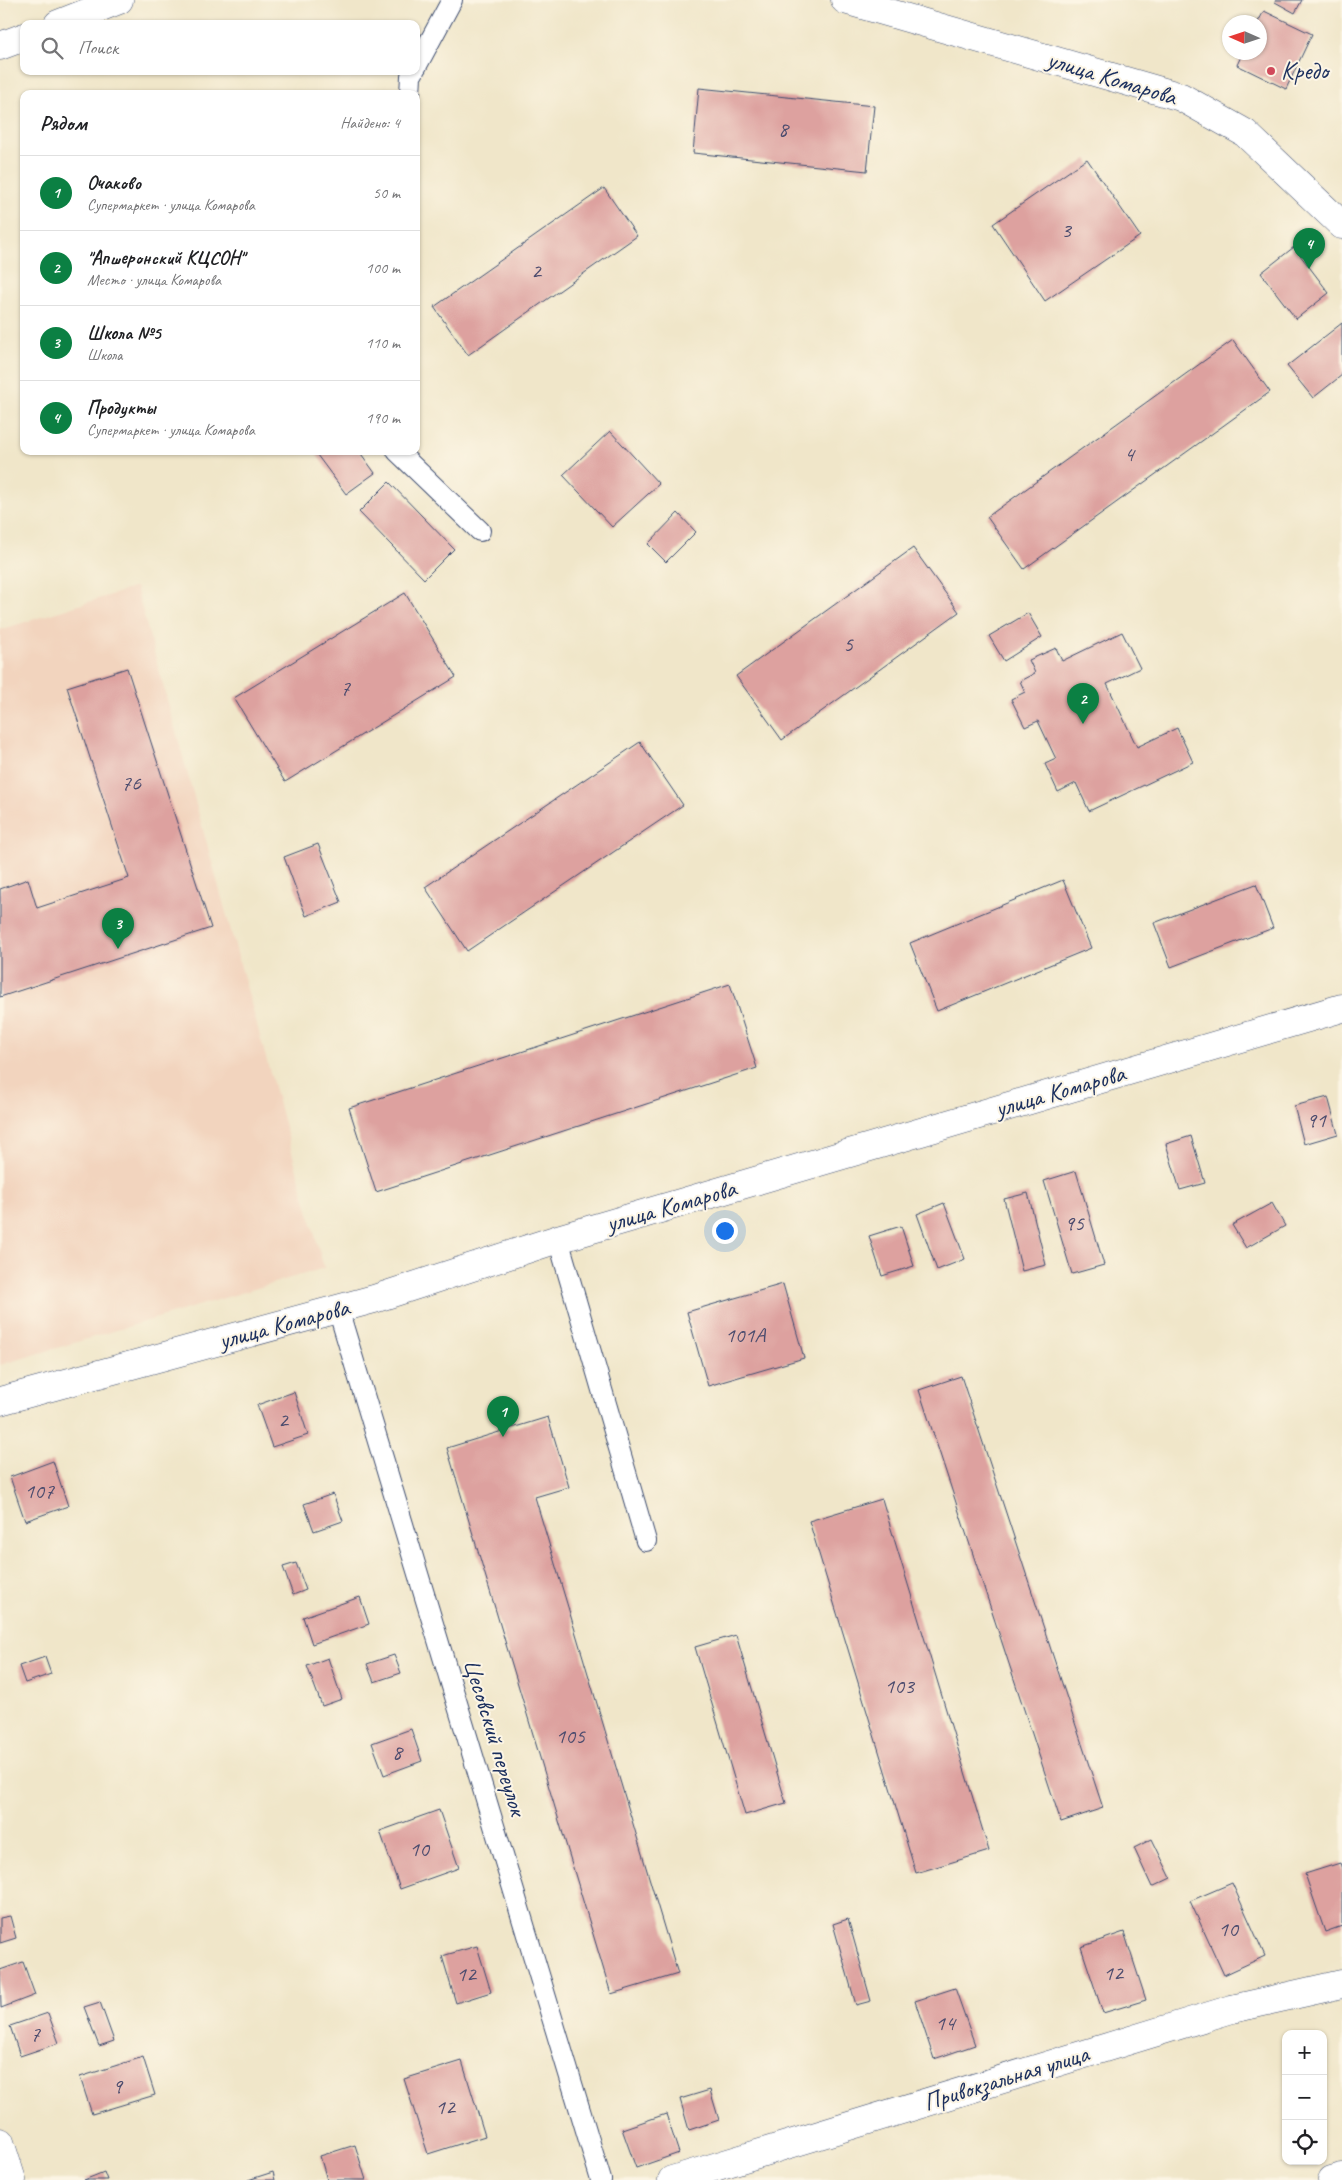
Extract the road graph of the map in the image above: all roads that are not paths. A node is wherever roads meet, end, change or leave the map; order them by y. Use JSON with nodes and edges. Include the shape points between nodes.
{"nodes":[{"id":1,"x":119,"y":0,"type":"edge"},
{"id":2,"x":452,"y":0,"type":"edge"},
{"id":3,"x":845,"y":0,"type":"edge"},
{"id":4,"x":68,"y":20,"type":"edge"},
{"id":5,"x":20,"y":38,"type":"edge"},
{"id":6,"x":0,"y":46,"type":"edge"},
{"id":7,"x":420,"y":60,"type":"edge"},
{"id":8,"x":412,"y":75,"type":"edge"},
{"id":9,"x":410,"y":90,"type":"edge"},
{"id":10,"x":1342,"y":225,"type":"edge"},
{"id":11,"x":401,"y":455,"type":"edge"},
{"id":12,"x":480,"y":531,"type":"dead end"},
{"id":13,"x":1342,"y":1008,"type":"edge"},
{"id":14,"x":558,"y":1239,"type":"junction"},
{"id":15,"x":338,"y":1309,"type":"junction"},
{"id":16,"x":0,"y":1401,"type":"edge"},
{"id":17,"x":646,"y":1541,"type":"dead end"},
{"id":18,"x":1342,"y":1984,"type":"edge"},
{"id":19,"x":0,"y":2142,"type":"edge"},
{"id":20,"x":1342,"y":2177,"type":"edge"},
{"id":21,"x":12,"y":2180,"type":"edge"},
{"id":22,"x":601,"y":2180,"type":"edge"},
{"id":23,"x":672,"y":2180,"type":"edge"},
{"id":24,"x":1332,"y":2180,"type":"edge"}],
"edges":[{"from":1,"to":4,"type":"street"},
{"from":2,"to":7,"type":"lane"},
{"from":3,"to":10,"type":"street","name":"улица Комарова","via":[[1181,98],[1245,133]]},
{"from":5,"to":6,"type":"street"},
{"from":8,"to":9,"type":"lane"},
{"from":11,"to":12,"type":"lane"},
{"from":13,"to":14,"type":"street","name":"улица Комарова"},
{"from":14,"to":15,"type":"street","name":"улица Комарова"},
{"from":14,"to":17,"type":"lane"},
{"from":15,"to":16,"type":"street","name":"улица Комарова"},
{"from":15,"to":22,"type":"lane","name":"Цесовский переулок"},
{"from":18,"to":23,"type":"street","name":"Привокзальная улица","via":[[1232,2009]]},
{"from":19,"to":21,"type":"street"},
{"from":20,"to":24,"type":"street"}]}
